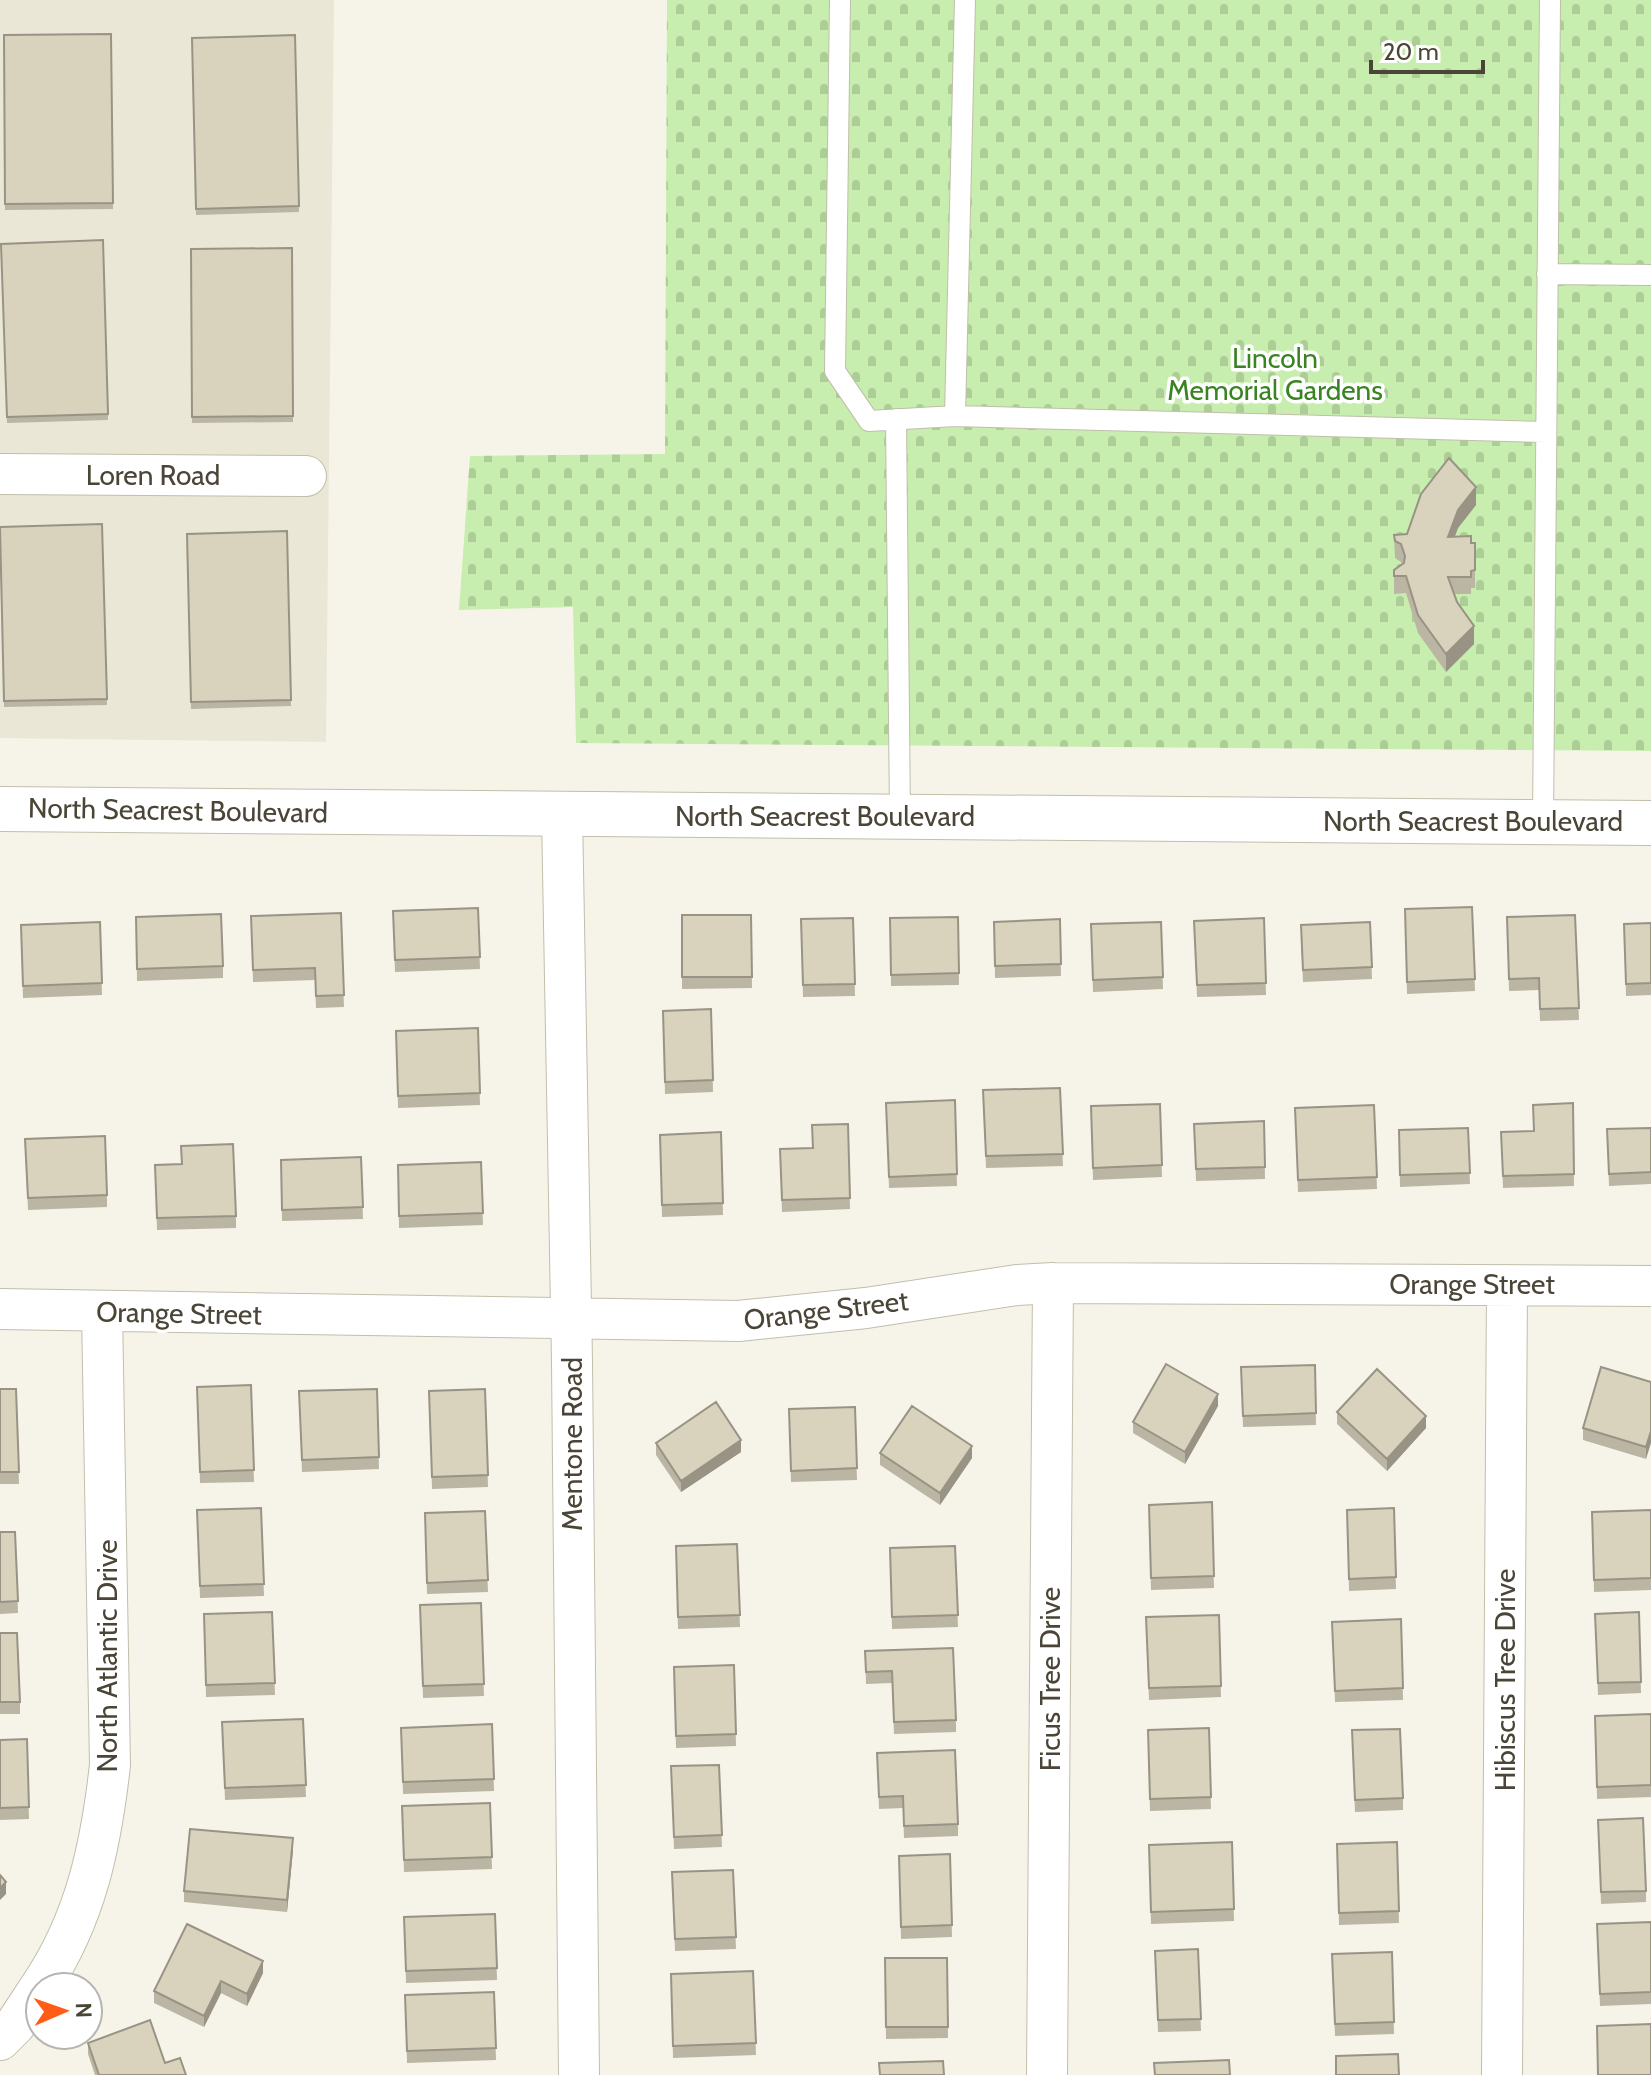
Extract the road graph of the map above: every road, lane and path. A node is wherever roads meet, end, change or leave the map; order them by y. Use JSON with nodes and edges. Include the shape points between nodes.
{"nodes":[{"id":1,"x":840,"y":0,"type":"edge"},
{"id":2,"x":965,"y":0,"type":"edge"},
{"id":3,"x":1550,"y":0,"type":"edge"},
{"id":4,"x":1547,"y":274,"type":"junction"},
{"id":5,"x":1651,"y":275,"type":"edge"},
{"id":6,"x":955,"y":416,"type":"junction"},
{"id":7,"x":896,"y":419,"type":"junction"},
{"id":8,"x":1546,"y":432,"type":"junction"},
{"id":9,"x":0,"y":474,"type":"edge"},
{"id":10,"x":306,"y":476,"type":"dead end"},
{"id":11,"x":0,"y":809,"type":"edge"},
{"id":12,"x":562,"y":814,"type":"junction"},
{"id":13,"x":900,"y":817,"type":"junction"},
{"id":14,"x":1543,"y":822,"type":"junction"},
{"id":15,"x":1651,"y":823,"type":"edge"},
{"id":16,"x":1053,"y":1283,"type":"junction"},
{"id":17,"x":1507,"y":1285,"type":"junction"},
{"id":18,"x":1651,"y":1286,"type":"edge"},
{"id":19,"x":0,"y":1309,"type":"edge"},
{"id":20,"x":102,"y":1311,"type":"junction"},
{"id":21,"x":571,"y":1319,"type":"junction"},
{"id":22,"x":49,"y":1971,"type":"edge"},
{"id":23,"x":24,"y":2011,"type":"edge"},
{"id":24,"x":0,"y":2040,"type":"edge"},
{"id":25,"x":579,"y":2075,"type":"edge"},
{"id":26,"x":1047,"y":2075,"type":"edge"},
{"id":27,"x":1502,"y":2075,"type":"edge"}],
"edges":[{"from":1,"to":7,"type":"lane","via":[[835,371],[869,421]]},
{"from":2,"to":6,"type":"lane"},
{"from":3,"to":4,"type":"lane"},
{"from":4,"to":5,"type":"lane"},
{"from":4,"to":8,"type":"lane"},
{"from":6,"to":7,"type":"lane"},
{"from":6,"to":8,"type":"lane"},
{"from":7,"to":13,"type":"lane"},
{"from":8,"to":14,"type":"lane"},
{"from":9,"to":10,"type":"street","name":"Loren Road"},
{"from":11,"to":12,"type":"street","name":"North Seacrest Boulevard"},
{"from":12,"to":13,"type":"street","name":"North Seacrest Boulevard"},
{"from":12,"to":21,"type":"street","name":"Mentone Road"},
{"from":13,"to":14,"type":"street","name":"North Seacrest Boulevard"},
{"from":14,"to":15,"type":"street","name":"North Seacrest Boulevard"},
{"from":16,"to":17,"type":"street","name":"Orange Street"},
{"from":16,"to":21,"type":"street","name":"Orange Street","via":[[784,1318]]},
{"from":16,"to":26,"type":"street","name":"Ficus Tree Drive"},
{"from":17,"to":18,"type":"street","name":"Orange Street"},
{"from":17,"to":27,"type":"street","name":"Hibiscus Tree Drive"},
{"from":19,"to":20,"type":"street","name":"Orange Street"},
{"from":20,"to":21,"type":"street","name":"Orange Street"},
{"from":20,"to":22,"type":"street","name":"North Atlantic Drive","via":[[110,1765],[103,1827],[88,1887]]},
{"from":21,"to":25,"type":"street","name":"Mentone Road"},
{"from":23,"to":24,"type":"street","name":"North Atlantic Drive"}]}
